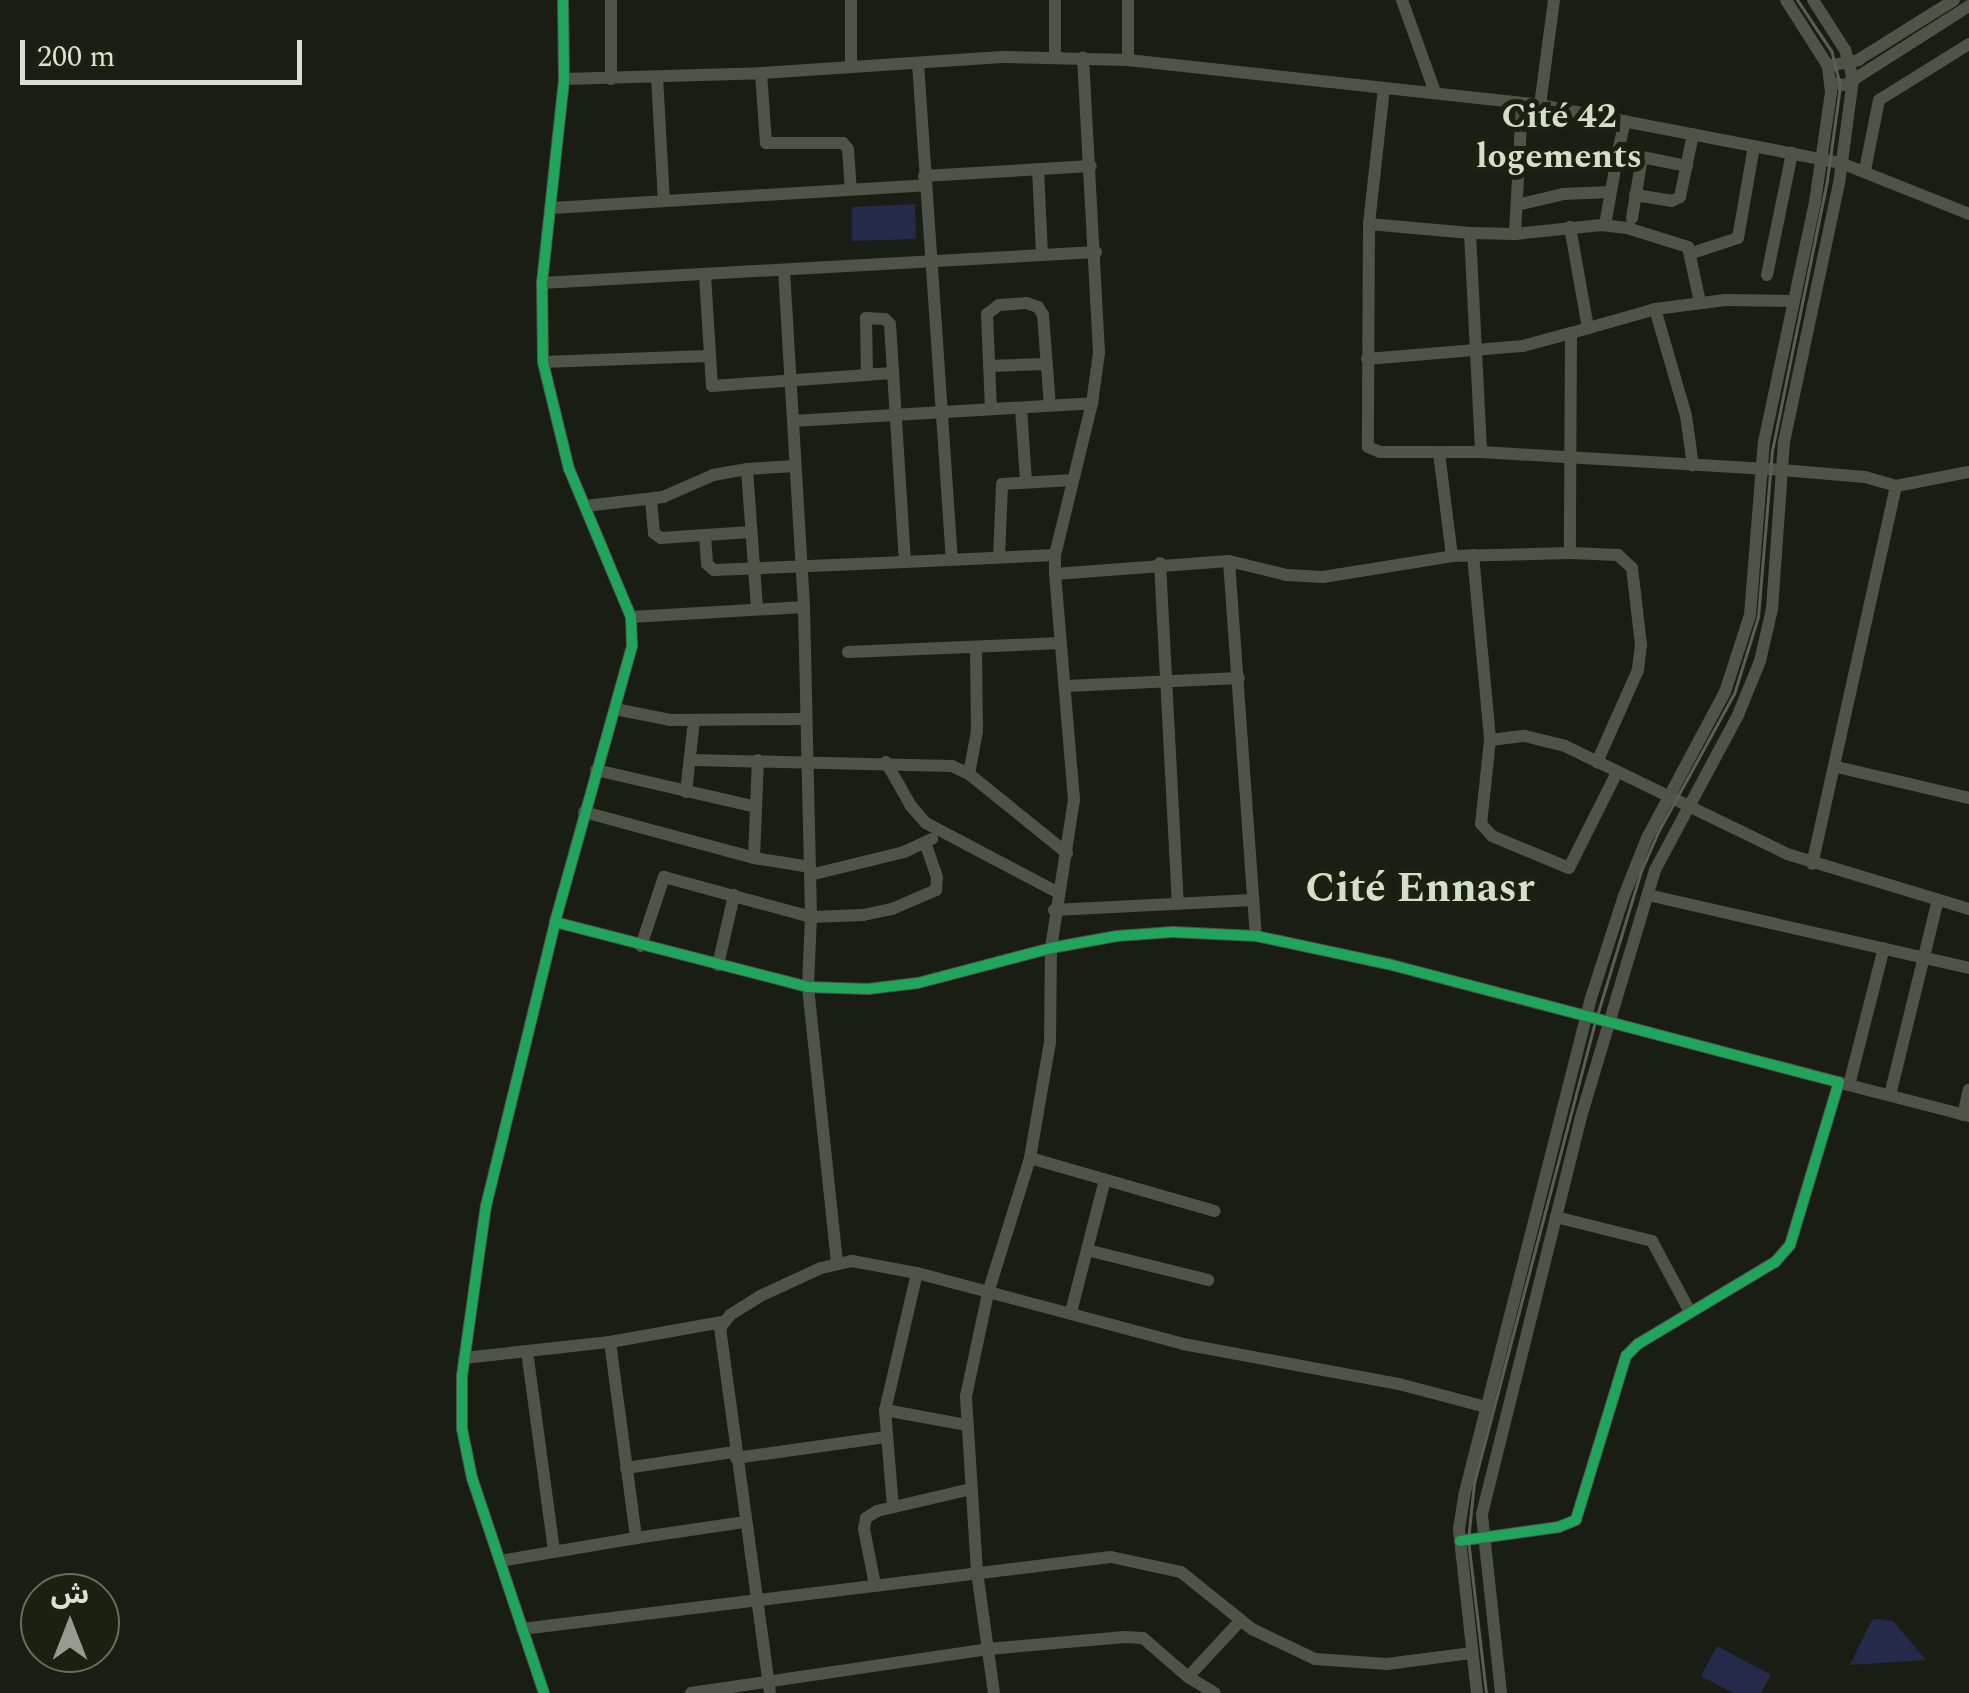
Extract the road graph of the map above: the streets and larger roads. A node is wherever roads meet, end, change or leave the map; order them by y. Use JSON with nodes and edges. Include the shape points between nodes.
{"nodes":[{"id":1,"x":564,"y":0,"type":"edge"},
{"id":2,"x":611,"y":0,"type":"edge"},
{"id":3,"x":851,"y":0,"type":"edge"},
{"id":4,"x":1055,"y":0,"type":"edge"},
{"id":5,"x":1128,"y":0,"type":"edge"},
{"id":6,"x":1402,"y":0,"type":"edge"},
{"id":7,"x":1554,"y":0,"type":"edge"},
{"id":8,"x":1786,"y":0,"type":"edge"},
{"id":9,"x":1813,"y":0,"type":"edge"},
{"id":10,"x":1954,"y":0,"type":"edge"},
{"id":11,"x":1969,"y":6,"type":"edge"},
{"id":12,"x":1969,"y":44,"type":"edge"},
{"id":13,"x":1055,"y":56,"type":"junction"},
{"id":14,"x":1083,"y":57,"type":"junction"},
{"id":15,"x":1128,"y":60,"type":"junction"},
{"id":16,"x":1849,"y":61,"type":"junction"},
{"id":17,"x":918,"y":63,"type":"junction"},
{"id":18,"x":851,"y":66,"type":"junction"},
{"id":19,"x":1828,"y":66,"type":"junction"},
{"id":20,"x":761,"y":72,"type":"junction"},
{"id":21,"x":657,"y":77,"type":"junction"},
{"id":22,"x":564,"y":79,"type":"junction"},
{"id":23,"x":611,"y":79,"type":"junction"},
{"id":24,"x":1852,"y":80,"type":"junction"},
{"id":25,"x":1830,"y":84,"type":"junction"},
{"id":26,"x":1384,"y":88,"type":"junction"},
{"id":27,"x":1435,"y":92,"type":"junction"},
{"id":28,"x":1522,"y":103,"type":"junction"},
{"id":29,"x":1540,"y":106,"type":"junction"},
{"id":30,"x":1626,"y":121,"type":"junction"},
{"id":31,"x":1692,"y":134,"type":"junction"},
{"id":32,"x":1754,"y":146,"type":"junction"},
{"id":33,"x":1618,"y":152,"type":"junction"},
{"id":34,"x":1792,"y":153,"type":"junction"},
{"id":35,"x":1642,"y":157,"type":"junction"},
{"id":36,"x":1820,"y":159,"type":"junction"},
{"id":37,"x":1842,"y":163,"type":"junction"},
{"id":38,"x":1091,"y":166,"type":"junction"},
{"id":39,"x":1687,"y":166,"type":"junction"},
{"id":40,"x":1038,"y":169,"type":"junction"},
{"id":41,"x":1865,"y":170,"type":"junction"},
{"id":42,"x":925,"y":180,"type":"junction"},
{"id":43,"x":850,"y":188,"type":"junction"},
{"id":44,"x":1610,"y":192,"type":"junction"},
{"id":45,"x":1635,"y":195,"type":"junction"},
{"id":46,"x":664,"y":201,"type":"junction"},
{"id":47,"x":1517,"y":204,"type":"junction"},
{"id":48,"x":552,"y":208,"type":"junction"},
{"id":49,"x":1969,"y":214,"type":"edge"},
{"id":50,"x":1632,"y":218,"type":"dead end"},
{"id":51,"x":1369,"y":224,"type":"junction"},
{"id":52,"x":1605,"y":225,"type":"junction"},
{"id":53,"x":1570,"y":227,"type":"junction"},
{"id":54,"x":1470,"y":233,"type":"junction"},
{"id":55,"x":1516,"y":234,"type":"junction"},
{"id":56,"x":1096,"y":252,"type":"junction"},
{"id":57,"x":1692,"y":253,"type":"junction"},
{"id":58,"x":1042,"y":255,"type":"junction"},
{"id":59,"x":929,"y":260,"type":"junction"},
{"id":60,"x":784,"y":270,"type":"junction"},
{"id":61,"x":1766,"y":275,"type":"dead end"},
{"id":62,"x":705,"y":276,"type":"junction"},
{"id":63,"x":542,"y":283,"type":"junction"},
{"id":64,"x":1792,"y":301,"type":"junction"},
{"id":65,"x":1700,"y":302,"type":"junction"},
{"id":66,"x":1655,"y":310,"type":"junction"},
{"id":67,"x":1588,"y":328,"type":"junction"},
{"id":68,"x":1572,"y":334,"type":"junction"},
{"id":69,"x":1473,"y":351,"type":"junction"},
{"id":70,"x":708,"y":356,"type":"junction"},
{"id":71,"x":1367,"y":359,"type":"junction"},
{"id":72,"x":544,"y":362,"type":"junction"},
{"id":73,"x":1045,"y":364,"type":"junction"},
{"id":74,"x":989,"y":366,"type":"junction"},
{"id":75,"x":893,"y":373,"type":"junction"},
{"id":76,"x":868,"y":375,"type":"junction"},
{"id":77,"x":790,"y":382,"type":"junction"},
{"id":78,"x":1092,"y":403,"type":"junction"},
{"id":79,"x":1050,"y":406,"type":"junction"},
{"id":80,"x":1022,"y":408,"type":"junction"},
{"id":81,"x":992,"y":409,"type":"junction"},
{"id":82,"x":940,"y":412,"type":"junction"},
{"id":83,"x":895,"y":415,"type":"junction"},
{"id":84,"x":792,"y":421,"type":"junction"},
{"id":85,"x":1482,"y":452,"type":"junction"},
{"id":86,"x":1439,"y":453,"type":"junction"},
{"id":87,"x":1572,"y":460,"type":"junction"},
{"id":88,"x":795,"y":466,"type":"junction"},
{"id":89,"x":1692,"y":466,"type":"junction"},
{"id":90,"x":747,"y":469,"type":"junction"},
{"id":91,"x":1761,"y":469,"type":"junction"},
{"id":92,"x":1782,"y":470,"type":"junction"},
{"id":93,"x":1969,"y":472,"type":"edge"},
{"id":94,"x":1074,"y":480,"type":"junction"},
{"id":95,"x":1026,"y":481,"type":"junction"},
{"id":96,"x":1896,"y":486,"type":"junction"},
{"id":97,"x":651,"y":498,"type":"junction"},
{"id":98,"x":585,"y":506,"type":"junction"},
{"id":99,"x":751,"y":532,"type":"junction"},
{"id":100,"x":705,"y":535,"type":"junction"},
{"id":101,"x":1056,"y":554,"type":"junction"},
{"id":102,"x":1570,"y":554,"type":"junction"},
{"id":103,"x":999,"y":556,"type":"junction"},
{"id":104,"x":1452,"y":556,"type":"junction"},
{"id":105,"x":1473,"y":556,"type":"junction"},
{"id":106,"x":952,"y":558,"type":"junction"},
{"id":107,"x":1229,"y":561,"type":"junction"},
{"id":108,"x":906,"y":562,"type":"junction"},
{"id":109,"x":1160,"y":563,"type":"junction"},
{"id":110,"x":802,"y":567,"type":"junction"},
{"id":111,"x":754,"y":569,"type":"junction"},
{"id":112,"x":1055,"y":574,"type":"junction"},
{"id":113,"x":804,"y":606,"type":"junction"},
{"id":114,"x":757,"y":608,"type":"junction"},
{"id":115,"x":631,"y":617,"type":"junction"},
{"id":116,"x":1061,"y":643,"type":"junction"},
{"id":117,"x":976,"y":648,"type":"junction"},
{"id":118,"x":848,"y":652,"type":"dead end"},
{"id":119,"x":1239,"y":678,"type":"junction"},
{"id":120,"x":1166,"y":681,"type":"junction"},
{"id":121,"x":1066,"y":686,"type":"junction"},
{"id":122,"x":615,"y":710,"type":"junction"},
{"id":123,"x":806,"y":718,"type":"junction"},
{"id":124,"x":694,"y":721,"type":"junction"},
{"id":125,"x":1490,"y":740,"type":"junction"},
{"id":126,"x":692,"y":760,"type":"junction"},
{"id":127,"x":758,"y":760,"type":"junction"},
{"id":128,"x":807,"y":761,"type":"junction"},
{"id":129,"x":886,"y":762,"type":"junction"},
{"id":130,"x":1597,"y":762,"type":"junction"},
{"id":131,"x":1837,"y":767,"type":"junction"},
{"id":132,"x":596,"y":770,"type":"junction"},
{"id":133,"x":1616,"y":772,"type":"junction"},
{"id":134,"x":969,"y":774,"type":"junction"},
{"id":135,"x":686,"y":792,"type":"junction"},
{"id":136,"x":1667,"y":797,"type":"junction"},
{"id":137,"x":1969,"y":798,"type":"edge"},
{"id":138,"x":1686,"y":805,"type":"junction"},
{"id":139,"x":756,"y":808,"type":"junction"},
{"id":140,"x":584,"y":812,"type":"junction"},
{"id":141,"x":941,"y":833,"type":"junction"},
{"id":142,"x":925,"y":842,"type":"junction"},
{"id":143,"x":1067,"y":853,"type":"junction"},
{"id":144,"x":754,"y":858,"type":"junction"},
{"id":145,"x":1812,"y":864,"type":"junction"},
{"id":146,"x":810,"y":871,"type":"junction"},
{"id":147,"x":1057,"y":892,"type":"junction"},
{"id":148,"x":734,"y":895,"type":"junction"},
{"id":149,"x":1648,"y":895,"type":"junction"},
{"id":150,"x":1252,"y":900,"type":"junction"},
{"id":151,"x":1938,"y":900,"type":"junction"},
{"id":152,"x":1178,"y":904,"type":"junction"},
{"id":153,"x":1054,"y":910,"type":"junction"},
{"id":154,"x":1969,"y":910,"type":"edge"},
{"id":155,"x":811,"y":917,"type":"junction"},
{"id":156,"x":554,"y":922,"type":"junction"},
{"id":157,"x":1256,"y":936,"type":"junction"},
{"id":158,"x":642,"y":946,"type":"junction"},
{"id":159,"x":1051,"y":948,"type":"junction"},
{"id":160,"x":1884,"y":948,"type":"junction"},
{"id":161,"x":1922,"y":957,"type":"junction"},
{"id":162,"x":718,"y":966,"type":"junction"},
{"id":163,"x":1969,"y":968,"type":"edge"},
{"id":164,"x":808,"y":987,"type":"junction"},
{"id":165,"x":1586,"y":1016,"type":"junction"},
{"id":166,"x":1610,"y":1022,"type":"junction"},
{"id":167,"x":1844,"y":1083,"type":"junction"},
{"id":168,"x":1969,"y":1090,"type":"edge"},
{"id":169,"x":1890,"y":1095,"type":"junction"},
{"id":170,"x":1966,"y":1115,"type":"edge"},
{"id":171,"x":1030,"y":1158,"type":"junction"},
{"id":172,"x":1105,"y":1180,"type":"junction"},
{"id":173,"x":1215,"y":1211,"type":"dead end"},
{"id":174,"x":1556,"y":1217,"type":"junction"},
{"id":175,"x":1087,"y":1250,"type":"junction"},
{"id":176,"x":837,"y":1263,"type":"junction"},
{"id":177,"x":918,"y":1273,"type":"junction"},
{"id":178,"x":1208,"y":1280,"type":"dead end"},
{"id":179,"x":988,"y":1293,"type":"junction"},
{"id":180,"x":1071,"y":1312,"type":"junction"},
{"id":181,"x":1690,"y":1312,"type":"junction"},
{"id":182,"x":722,"y":1322,"type":"junction"},
{"id":183,"x":610,"y":1342,"type":"junction"},
{"id":184,"x":526,"y":1350,"type":"junction"},
{"id":185,"x":464,"y":1358,"type":"junction"},
{"id":186,"x":1486,"y":1407,"type":"junction"},
{"id":187,"x":885,"y":1410,"type":"junction"},
{"id":188,"x":966,"y":1425,"type":"junction"},
{"id":189,"x":886,"y":1437,"type":"junction"},
{"id":190,"x":735,"y":1455,"type":"junction"},
{"id":191,"x":626,"y":1468,"type":"junction"},
{"id":192,"x":971,"y":1489,"type":"junction"},
{"id":193,"x":893,"y":1508,"type":"junction"},
{"id":194,"x":744,"y":1522,"type":"junction"},
{"id":195,"x":636,"y":1538,"type":"junction"},
{"id":196,"x":1482,"y":1538,"type":"junction"},
{"id":197,"x":1460,"y":1541,"type":"junction"},
{"id":198,"x":554,"y":1550,"type":"junction"},
{"id":199,"x":500,"y":1561,"type":"junction"},
{"id":200,"x":977,"y":1572,"type":"junction"},
{"id":201,"x":876,"y":1585,"type":"junction"},
{"id":202,"x":755,"y":1601,"type":"junction"},
{"id":203,"x":1240,"y":1620,"type":"junction"},
{"id":204,"x":522,"y":1629,"type":"junction"},
{"id":205,"x":988,"y":1650,"type":"junction"},
{"id":206,"x":1472,"y":1653,"type":"junction"},
{"id":207,"x":1188,"y":1678,"type":"junction"},
{"id":208,"x":770,"y":1688,"type":"edge"},
{"id":209,"x":544,"y":1693,"type":"edge"},
{"id":210,"x":690,"y":1693,"type":"edge"},
{"id":211,"x":994,"y":1693,"type":"edge"},
{"id":212,"x":1215,"y":1693,"type":"edge"},
{"id":213,"x":1477,"y":1693,"type":"edge"},
{"id":214,"x":1501,"y":1693,"type":"edge"}],
"edges":[{"from":1,"to":22,"type":"street"},
{"from":2,"to":23,"type":"street"},
{"from":3,"to":18,"type":"street"},
{"from":4,"to":13,"type":"street"},
{"from":5,"to":15,"type":"street"},
{"from":6,"to":27,"type":"street"},
{"from":7,"to":29,"type":"street"},
{"from":8,"to":19,"type":"street"},
{"from":9,"to":16,"type":"street"},
{"from":10,"to":16,"type":"street"},
{"from":11,"to":24,"type":"street"},
{"from":12,"to":41,"type":"street","via":[[1880,100]]},
{"from":13,"to":14,"type":"street"},
{"from":13,"to":17,"type":"street"},
{"from":14,"to":15,"type":"street"},
{"from":14,"to":38,"type":"street"},
{"from":15,"to":26,"type":"street"},
{"from":16,"to":19,"type":"street"},
{"from":16,"to":24,"type":"street"},
{"from":17,"to":18,"type":"street"},
{"from":17,"to":42,"type":"street"},
{"from":18,"to":20,"type":"street"},
{"from":19,"to":25,"type":"street"},
{"from":20,"to":21,"type":"street"},
{"from":20,"to":43,"type":"street","via":[[766,143],[843,142]]},
{"from":21,"to":23,"type":"street"},
{"from":21,"to":46,"type":"street"},
{"from":22,"to":23,"type":"street"},
{"from":22,"to":48,"type":"street"},
{"from":24,"to":25,"type":"street"},
{"from":24,"to":37,"type":"street"},
{"from":25,"to":36,"type":"street"},
{"from":26,"to":27,"type":"street"},
{"from":26,"to":51,"type":"street"},
{"from":27,"to":28,"type":"street"},
{"from":28,"to":29,"type":"street"},
{"from":28,"to":47,"type":"street"},
{"from":29,"to":30,"type":"street"},
{"from":30,"to":31,"type":"street"},
{"from":30,"to":33,"type":"street"},
{"from":31,"to":32,"type":"street"},
{"from":31,"to":39,"type":"street"},
{"from":32,"to":34,"type":"street"},
{"from":32,"to":57,"type":"street","via":[[1738,238]]},
{"from":33,"to":35,"type":"street"},
{"from":33,"to":44,"type":"street"},
{"from":34,"to":36,"type":"street"},
{"from":34,"to":61,"type":"street"},
{"from":35,"to":39,"type":"street"},
{"from":35,"to":45,"type":"street"},
{"from":36,"to":37,"type":"street"},
{"from":36,"to":64,"type":"street"},
{"from":37,"to":41,"type":"street"},
{"from":37,"to":92,"type":"street"},
{"from":38,"to":40,"type":"street"},
{"from":38,"to":56,"type":"street"},
{"from":39,"to":45,"type":"street","via":[[1678,200]]},
{"from":40,"to":42,"type":"street"},
{"from":40,"to":58,"type":"street"},
{"from":41,"to":49,"type":"street"},
{"from":42,"to":43,"type":"street"},
{"from":42,"to":59,"type":"street"},
{"from":43,"to":46,"type":"street"},
{"from":44,"to":47,"type":"street"},
{"from":44,"to":52,"type":"street"},
{"from":45,"to":50,"type":"street"},
{"from":46,"to":48,"type":"street"},
{"from":47,"to":55,"type":"street"},
{"from":48,"to":63,"type":"street"},
{"from":51,"to":54,"type":"street"},
{"from":51,"to":71,"type":"street"},
{"from":52,"to":53,"type":"street"},
{"from":52,"to":57,"type":"street"},
{"from":53,"to":55,"type":"street"},
{"from":53,"to":67,"type":"street"},
{"from":54,"to":55,"type":"street"},
{"from":54,"to":69,"type":"street"},
{"from":56,"to":58,"type":"street"},
{"from":56,"to":78,"type":"street","via":[[1100,335]]},
{"from":57,"to":65,"type":"street"},
{"from":58,"to":59,"type":"street"},
{"from":59,"to":60,"type":"street"},
{"from":59,"to":82,"type":"street"},
{"from":60,"to":62,"type":"street"},
{"from":60,"to":77,"type":"street"},
{"from":62,"to":63,"type":"street"},
{"from":62,"to":70,"type":"street"},
{"from":63,"to":72,"type":"street"},
{"from":64,"to":65,"type":"street"},
{"from":64,"to":91,"type":"street"},
{"from":65,"to":66,"type":"street"},
{"from":66,"to":67,"type":"street"},
{"from":66,"to":89,"type":"street","via":[[1686,416]]},
{"from":67,"to":68,"type":"street"},
{"from":68,"to":69,"type":"street"},
{"from":68,"to":87,"type":"street"},
{"from":69,"to":71,"type":"street"},
{"from":69,"to":85,"type":"street"},
{"from":70,"to":72,"type":"street"},
{"from":70,"to":77,"type":"street","via":[[710,382],[717,388]]},
{"from":71,"to":86,"type":"street","via":[[1370,450]]},
{"from":72,"to":98,"type":"street","via":[[559,438]]},
{"from":73,"to":74,"type":"street"},
{"from":73,"to":74,"type":"street","via":[[1042,311],[1026,303],[998,304],[989,311]]},
{"from":73,"to":79,"type":"street"},
{"from":74,"to":81,"type":"street"},
{"from":75,"to":76,"type":"street"},
{"from":75,"to":76,"type":"street","via":[[889,322],[870,318],[864,322]]},
{"from":75,"to":83,"type":"street"},
{"from":76,"to":77,"type":"street"},
{"from":77,"to":84,"type":"street"},
{"from":78,"to":79,"type":"street"},
{"from":78,"to":94,"type":"street"},
{"from":79,"to":80,"type":"street"},
{"from":80,"to":81,"type":"street"},
{"from":80,"to":95,"type":"street"},
{"from":81,"to":82,"type":"street"},
{"from":82,"to":83,"type":"street"},
{"from":82,"to":106,"type":"street"},
{"from":83,"to":84,"type":"street"},
{"from":83,"to":108,"type":"street"},
{"from":84,"to":88,"type":"street"},
{"from":85,"to":86,"type":"street"},
{"from":85,"to":87,"type":"street"},
{"from":86,"to":104,"type":"street"},
{"from":87,"to":89,"type":"street"},
{"from":87,"to":102,"type":"street"},
{"from":88,"to":90,"type":"street"},
{"from":88,"to":110,"type":"street"},
{"from":89,"to":91,"type":"street"},
{"from":90,"to":97,"type":"street"},
{"from":90,"to":99,"type":"street"},
{"from":91,"to":92,"type":"street"},
{"from":91,"to":136,"type":"street","via":[[1754,590],[1742,644],[1718,708]]},
{"from":92,"to":96,"type":"street"},
{"from":92,"to":138,"type":"street","via":[[1775,591],[1764,648],[1738,714]]},
{"from":93,"to":96,"type":"street"},
{"from":94,"to":95,"type":"street"},
{"from":94,"to":101,"type":"street"},
{"from":95,"to":103,"type":"street","via":[[1006,482],[998,490]]},
{"from":96,"to":131,"type":"street"},
{"from":97,"to":98,"type":"street"},
{"from":97,"to":100,"type":"street","via":[[657,536]]},
{"from":98,"to":115,"type":"street"},
{"from":99,"to":100,"type":"street"},
{"from":99,"to":111,"type":"street"},
{"from":100,"to":111,"type":"street","via":[[709,567]]},
{"from":101,"to":103,"type":"street"},
{"from":101,"to":112,"type":"street"},
{"from":102,"to":105,"type":"street"},
{"from":102,"to":130,"type":"street","via":[[1618,554],[1632,568],[1638,670]]},
{"from":103,"to":106,"type":"street"},
{"from":104,"to":105,"type":"street"},
{"from":104,"to":107,"type":"street","via":[[1323,577]]},
{"from":105,"to":125,"type":"street"},
{"from":106,"to":108,"type":"street"},
{"from":107,"to":109,"type":"street"},
{"from":107,"to":119,"type":"street"},
{"from":108,"to":110,"type":"street"},
{"from":109,"to":112,"type":"street"},
{"from":109,"to":120,"type":"street"},
{"from":110,"to":111,"type":"street"},
{"from":110,"to":113,"type":"street"},
{"from":111,"to":114,"type":"street"},
{"from":112,"to":116,"type":"street"},
{"from":113,"to":114,"type":"street"},
{"from":113,"to":123,"type":"street"},
{"from":114,"to":115,"type":"street"},
{"from":115,"to":122,"type":"street","via":[[632,646]]},
{"from":116,"to":117,"type":"street"},
{"from":116,"to":121,"type":"street"},
{"from":117,"to":118,"type":"street"},
{"from":117,"to":134,"type":"street","via":[[977,731]]},
{"from":119,"to":120,"type":"street"},
{"from":119,"to":150,"type":"street"},
{"from":120,"to":121,"type":"street"},
{"from":120,"to":152,"type":"street"},
{"from":121,"to":143,"type":"street","via":[[1074,800]]},
{"from":122,"to":124,"type":"street"},
{"from":122,"to":132,"type":"street"},
{"from":123,"to":124,"type":"street"},
{"from":123,"to":128,"type":"street"},
{"from":124,"to":126,"type":"street"},
{"from":125,"to":130,"type":"street","via":[[1536,738]]},
{"from":125,"to":133,"type":"street","via":[[1481,824],[1492,836],[1564,868],[1574,864]]},
{"from":126,"to":127,"type":"street"},
{"from":126,"to":135,"type":"street"},
{"from":127,"to":128,"type":"street"},
{"from":127,"to":139,"type":"street"},
{"from":128,"to":129,"type":"street"},
{"from":128,"to":146,"type":"street"},
{"from":129,"to":134,"type":"street","via":[[952,766]]},
{"from":129,"to":141,"type":"street","via":[[910,806]]},
{"from":130,"to":133,"type":"street"},
{"from":131,"to":137,"type":"street"},
{"from":131,"to":145,"type":"street"},
{"from":132,"to":135,"type":"street"},
{"from":132,"to":140,"type":"street"},
{"from":133,"to":136,"type":"street"},
{"from":134,"to":143,"type":"street"},
{"from":135,"to":139,"type":"street"},
{"from":136,"to":138,"type":"street"},
{"from":136,"to":165,"type":"street","via":[[1624,896]]},
{"from":138,"to":145,"type":"street"},
{"from":138,"to":149,"type":"street"},
{"from":139,"to":144,"type":"street"},
{"from":140,"to":144,"type":"street"},
{"from":140,"to":156,"type":"street"},
{"from":141,"to":142,"type":"street"},
{"from":141,"to":147,"type":"street"},
{"from":142,"to":146,"type":"street"},
{"from":142,"to":155,"type":"street","via":[[937,877],[932,894],[863,916]]},
{"from":143,"to":147,"type":"street"},
{"from":144,"to":146,"type":"street"},
{"from":145,"to":151,"type":"street"},
{"from":146,"to":155,"type":"street"},
{"from":147,"to":153,"type":"street"},
{"from":148,"to":155,"type":"street"},
{"from":148,"to":158,"type":"street","via":[[664,877]]},
{"from":148,"to":162,"type":"street"},
{"from":149,"to":160,"type":"street"},
{"from":149,"to":166,"type":"street"},
{"from":150,"to":152,"type":"street"},
{"from":150,"to":157,"type":"street"},
{"from":151,"to":154,"type":"street"},
{"from":151,"to":161,"type":"street"},
{"from":152,"to":153,"type":"street"},
{"from":153,"to":159,"type":"street"},
{"from":155,"to":164,"type":"street"},
{"from":156,"to":158,"type":"street"},
{"from":156,"to":185,"type":"street","via":[[486,1206]]},
{"from":157,"to":159,"type":"street","via":[[1146,933]]},
{"from":157,"to":165,"type":"street"},
{"from":158,"to":162,"type":"street"},
{"from":159,"to":164,"type":"street","via":[[889,988]]},
{"from":159,"to":171,"type":"street","via":[[1050,1042]]},
{"from":160,"to":161,"type":"street"},
{"from":160,"to":167,"type":"street"},
{"from":161,"to":163,"type":"street"},
{"from":161,"to":169,"type":"street"},
{"from":162,"to":164,"type":"street"},
{"from":164,"to":176,"type":"street"},
{"from":165,"to":166,"type":"street"},
{"from":165,"to":186,"type":"street"},
{"from":166,"to":167,"type":"street"},
{"from":166,"to":174,"type":"street"},
{"from":167,"to":169,"type":"street"},
{"from":167,"to":181,"type":"street","via":[[1787,1250]]},
{"from":168,"to":170,"type":"street"},
{"from":169,"to":170,"type":"street"},
{"from":171,"to":172,"type":"street"},
{"from":171,"to":179,"type":"street"},
{"from":172,"to":173,"type":"street"},
{"from":172,"to":175,"type":"street"},
{"from":174,"to":181,"type":"street","via":[[1652,1241]]},
{"from":174,"to":196,"type":"street","via":[[1482,1514]]},
{"from":175,"to":178,"type":"street"},
{"from":175,"to":180,"type":"street"},
{"from":176,"to":177,"type":"street"},
{"from":176,"to":182,"type":"street","via":[[760,1296]]},
{"from":177,"to":179,"type":"street"},
{"from":177,"to":187,"type":"street"},
{"from":179,"to":180,"type":"street"},
{"from":179,"to":188,"type":"street","via":[[968,1378]]},
{"from":180,"to":186,"type":"street","via":[[1183,1344]]},
{"from":181,"to":196,"type":"street","via":[[1626,1356],[1576,1520]]},
{"from":182,"to":183,"type":"street"},
{"from":182,"to":190,"type":"street"},
{"from":183,"to":184,"type":"street"},
{"from":183,"to":191,"type":"street"},
{"from":184,"to":185,"type":"street"},
{"from":184,"to":198,"type":"street"},
{"from":185,"to":199,"type":"street","via":[[462,1429]]},
{"from":186,"to":197,"type":"street","via":[[1460,1513]]},
{"from":187,"to":188,"type":"street"},
{"from":187,"to":189,"type":"street"},
{"from":188,"to":192,"type":"street"},
{"from":189,"to":190,"type":"street"},
{"from":189,"to":193,"type":"street"},
{"from":190,"to":191,"type":"street"},
{"from":190,"to":194,"type":"street"},
{"from":191,"to":195,"type":"street"},
{"from":192,"to":193,"type":"street"},
{"from":192,"to":200,"type":"street"},
{"from":193,"to":201,"type":"street","via":[[866,1518]]},
{"from":194,"to":195,"type":"street"},
{"from":194,"to":202,"type":"street"},
{"from":195,"to":198,"type":"street"},
{"from":196,"to":197,"type":"street"},
{"from":196,"to":214,"type":"street"},
{"from":197,"to":206,"type":"street"},
{"from":198,"to":199,"type":"street"},
{"from":199,"to":204,"type":"street"},
{"from":200,"to":201,"type":"street"},
{"from":200,"to":203,"type":"street","via":[[1111,1557],[1146,1561],[1195,1580]]},
{"from":200,"to":205,"type":"street"},
{"from":201,"to":202,"type":"street"},
{"from":202,"to":204,"type":"street"},
{"from":202,"to":208,"type":"street"},
{"from":203,"to":206,"type":"street","via":[[1282,1648],[1315,1659],[1387,1664]]},
{"from":203,"to":207,"type":"street"},
{"from":204,"to":209,"type":"street"},
{"from":205,"to":207,"type":"street","via":[[1143,1638]]},
{"from":205,"to":208,"type":"street"},
{"from":205,"to":211,"type":"street"},
{"from":206,"to":213,"type":"street"},
{"from":207,"to":212,"type":"street"},
{"from":208,"to":210,"type":"street"}]}
